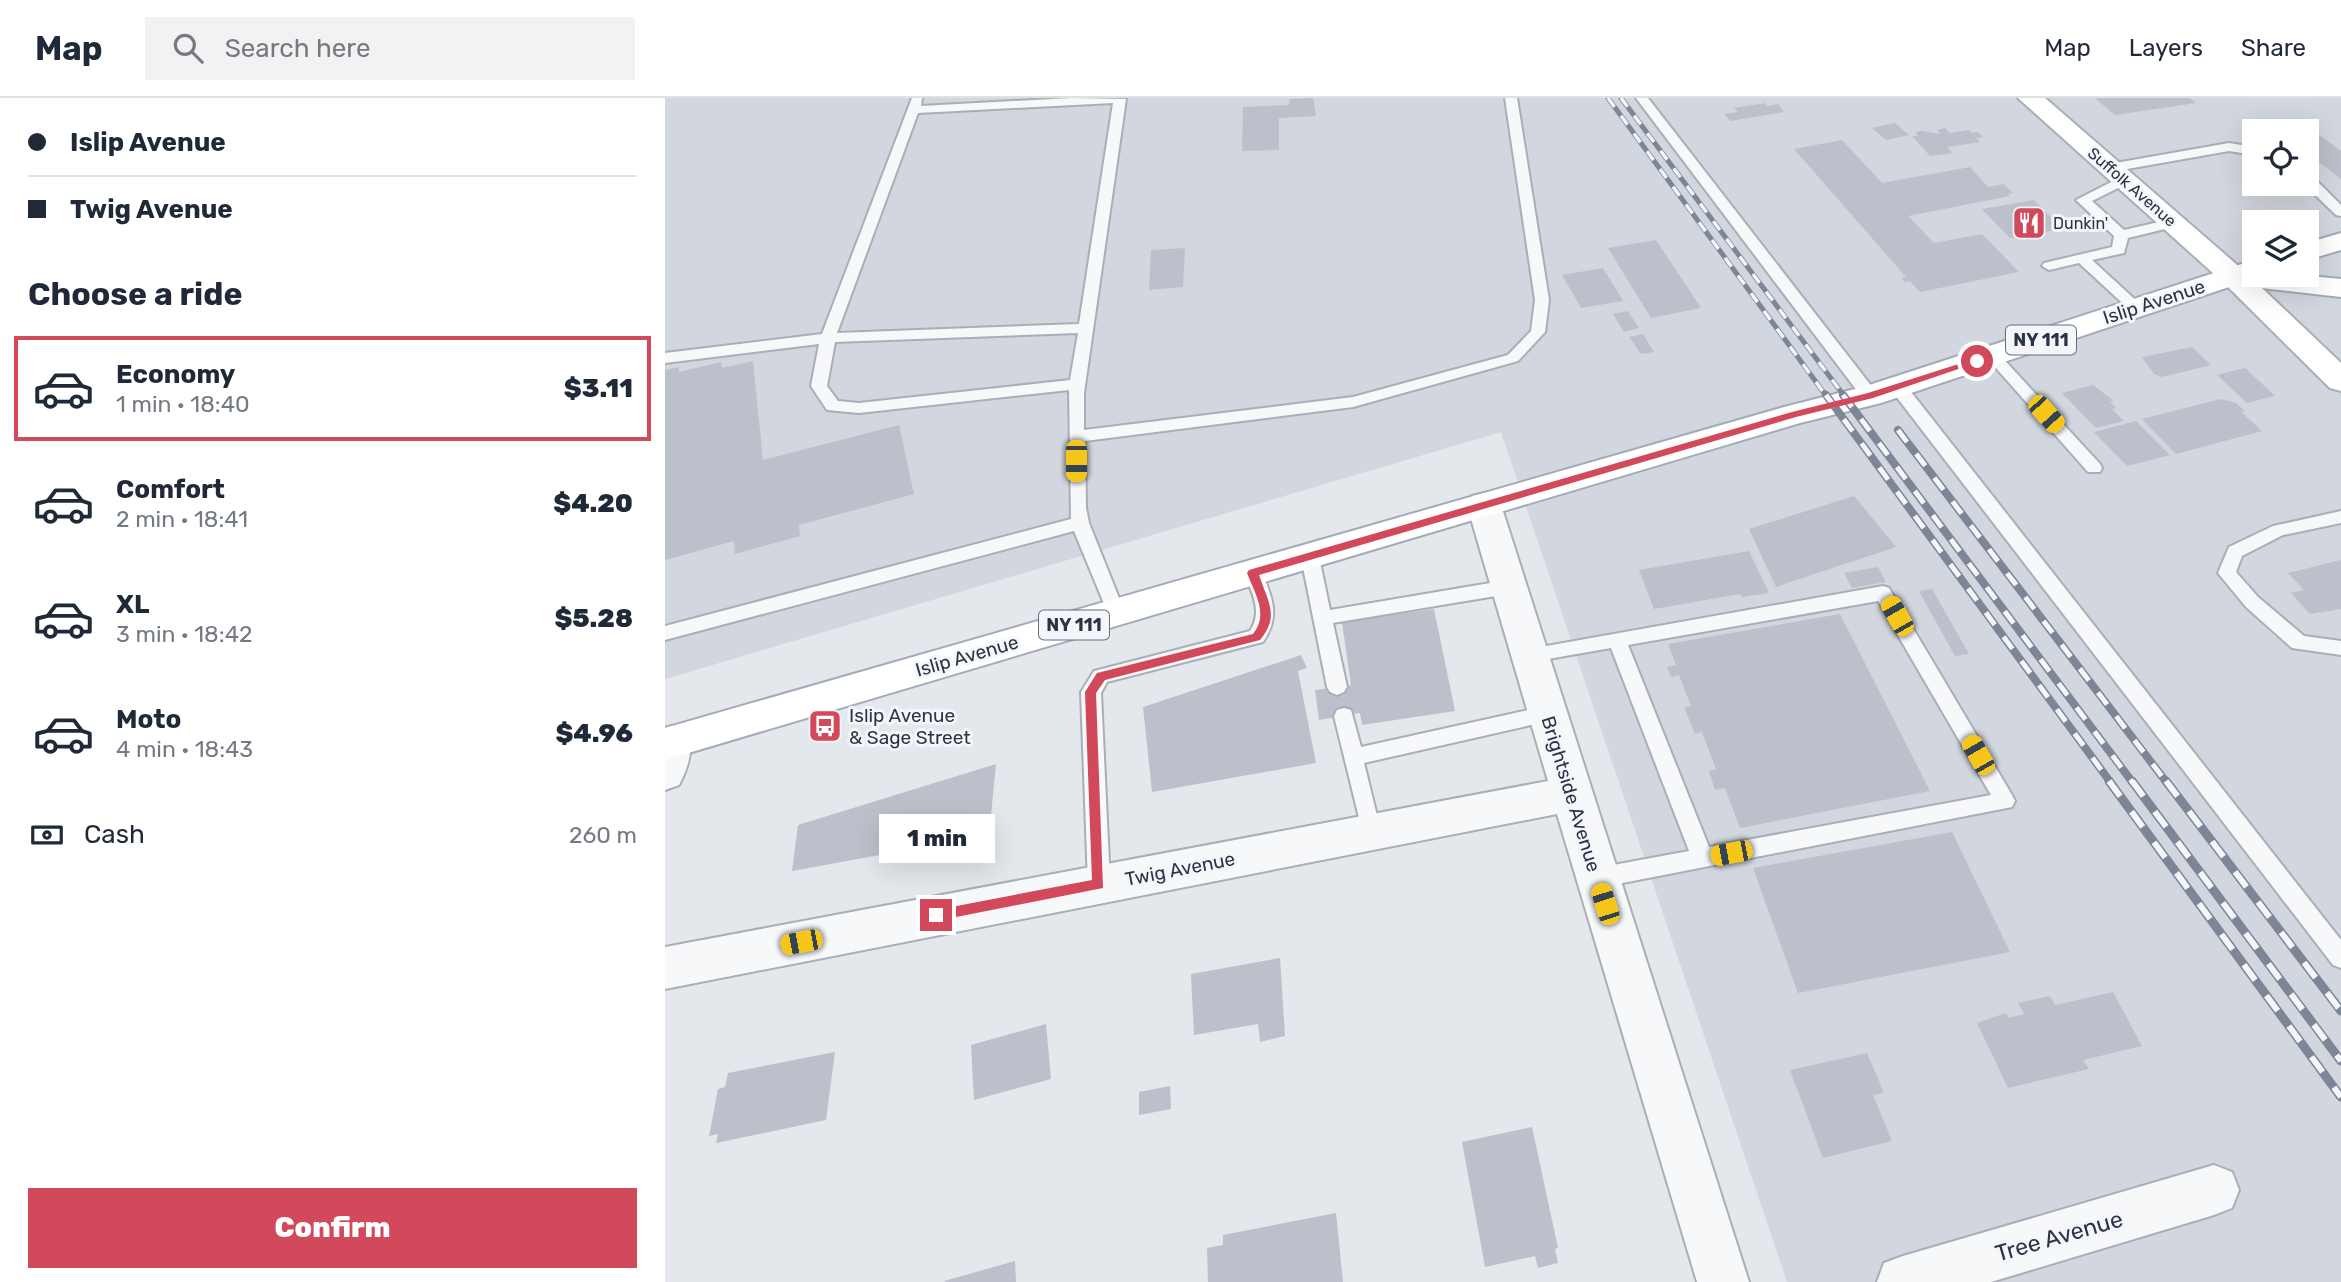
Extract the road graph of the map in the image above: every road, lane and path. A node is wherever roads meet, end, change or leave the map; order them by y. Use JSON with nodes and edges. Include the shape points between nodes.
{"nodes":[{"id":1,"x":1131,"y":98,"type":"edge"},
{"id":2,"x":1511,"y":98,"type":"edge"},
{"id":3,"x":1641,"y":98,"type":"edge"},
{"id":4,"x":2030,"y":98,"type":"edge"},
{"id":5,"x":1120,"y":99,"type":"edge"},
{"id":6,"x":915,"y":104,"type":"edge"},
{"id":7,"x":2242,"y":149,"type":"edge"},
{"id":8,"x":2117,"y":174,"type":"junction"},
{"id":9,"x":2319,"y":191,"type":"edge"},
{"id":10,"x":2341,"y":212,"type":"edge"},
{"id":11,"x":2172,"y":223,"type":"junction"},
{"id":12,"x":2121,"y":235,"type":"junction"},
{"id":13,"x":2341,"y":242,"type":"edge"},
{"id":14,"x":2319,"y":248,"type":"edge"},
{"id":15,"x":2082,"y":259,"type":"junction"},
{"id":16,"x":2049,"y":266,"type":"dead end"},
{"id":17,"x":2242,"y":272,"type":"edge"},
{"id":18,"x":2242,"y":273,"type":"edge"},
{"id":19,"x":2319,"y":285,"type":"edge"},
{"id":20,"x":2256,"y":287,"type":"edge"},
{"id":21,"x":2341,"y":288,"type":"edge"},
{"id":22,"x":2136,"y":309,"type":"junction"},
{"id":23,"x":1086,"y":328,"type":"junction"},
{"id":24,"x":828,"y":338,"type":"junction"},
{"id":25,"x":1993,"y":356,"type":"junction"},
{"id":26,"x":665,"y":358,"type":"edge"},
{"id":27,"x":2341,"y":381,"type":"edge"},
{"id":28,"x":1077,"y":384,"type":"junction"},
{"id":29,"x":1898,"y":387,"type":"junction"},
{"id":30,"x":1870,"y":396,"type":"junction"},
{"id":31,"x":1076,"y":438,"type":"junction"},
{"id":32,"x":2094,"y":468,"type":"dead end"},
{"id":33,"x":1484,"y":505,"type":"junction"},
{"id":34,"x":2341,"y":517,"type":"edge"},
{"id":35,"x":1080,"y":523,"type":"junction"},
{"id":36,"x":1310,"y":557,"type":"junction"},
{"id":37,"x":1253,"y":573,"type":"junction"},
{"id":38,"x":1508,"y":587,"type":"junction"},
{"id":39,"x":1116,"y":613,"type":"junction"},
{"id":40,"x":1323,"y":618,"type":"junction"},
{"id":41,"x":665,"y":633,"type":"edge"},
{"id":42,"x":1617,"y":639,"type":"junction"},
{"id":43,"x":2341,"y":648,"type":"edge"},
{"id":44,"x":1531,"y":655,"type":"junction"},
{"id":45,"x":1337,"y":687,"type":"dead end"},
{"id":46,"x":1546,"y":714,"type":"junction"},
{"id":47,"x":1344,"y":716,"type":"dead end"},
{"id":48,"x":667,"y":753,"type":"edge"},
{"id":49,"x":1353,"y":757,"type":"junction"},
{"id":50,"x":1570,"y":793,"type":"junction"},
{"id":51,"x":1371,"y":832,"type":"junction"},
{"id":52,"x":1703,"y":859,"type":"junction"},
{"id":53,"x":1597,"y":878,"type":"junction"},
{"id":54,"x":1099,"y":884,"type":"junction"},
{"id":55,"x":2341,"y":958,"type":"edge"},
{"id":56,"x":665,"y":968,"type":"edge"},
{"id":57,"x":2214,"y":1190,"type":"dead end"},
{"id":58,"x":1723,"y":1282,"type":"edge"},
{"id":59,"x":1903,"y":1282,"type":"edge"}],
"edges":[{"from":1,"to":5,"type":"lane"},
{"from":2,"to":31,"type":"lane","via":[[1542,300],[1538,332],[1513,358],[1353,401]]},
{"from":3,"to":30,"type":"lane"},
{"from":4,"to":8,"type":"main road","name":"Suffolk Avenue"},
{"from":5,"to":6,"type":"lane"},
{"from":5,"to":23,"type":"lane"},
{"from":6,"to":24,"type":"lane"},
{"from":7,"to":8,"type":"lane","via":[[2229,146]]},
{"from":8,"to":11,"type":"main road","name":"Suffolk Avenue"},
{"from":8,"to":12,"type":"lane","via":[[2083,200]]},
{"from":9,"to":10,"type":"lane"},
{"from":11,"to":12,"type":"lane"},
{"from":11,"to":17,"type":"main road","name":"Suffolk Avenue"},
{"from":12,"to":15,"type":"lane","via":[[2119,250]]},
{"from":13,"to":14,"type":"main road"},
{"from":15,"to":16,"type":"lane"},
{"from":15,"to":22,"type":"lane"},
{"from":18,"to":22,"type":"main road","name":"Islip Avenue","number":"NY 111"},
{"from":19,"to":21,"type":"main road","number":"NY 111"},
{"from":20,"to":27,"type":"main road","name":"Suffolk Avenue"},
{"from":22,"to":25,"type":"main road","name":"Islip Avenue","number":"NY 111"},
{"from":23,"to":24,"type":"lane"},
{"from":23,"to":28,"type":"lane"},
{"from":24,"to":26,"type":"lane"},
{"from":24,"to":28,"type":"lane","via":[[819,386],[833,406],[859,408]]},
{"from":25,"to":29,"type":"main road","name":"Islip Avenue","number":"NY 111"},
{"from":25,"to":32,"type":"lane"},
{"from":28,"to":31,"type":"lane"},
{"from":29,"to":30,"type":"main road","name":"Islip Avenue","number":"NY 111"},
{"from":29,"to":55,"type":"lane"},
{"from":30,"to":33,"type":"main road","name":"Islip Avenue","number":"NY 111"},
{"from":31,"to":35,"type":"lane"},
{"from":33,"to":36,"type":"main road","name":"Islip Avenue","number":"NY 111"},
{"from":33,"to":38,"type":"street","name":"Brightside Avenue"},
{"from":34,"to":43,"type":"lane","via":[[2279,530],[2235,552],[2227,573],[2299,643]]},
{"from":35,"to":39,"type":"lane"},
{"from":35,"to":41,"type":"lane"},
{"from":36,"to":37,"type":"main road","name":"Islip Avenue","number":"NY 111"},
{"from":36,"to":40,"type":"lane"},
{"from":37,"to":39,"type":"main road","name":"Islip Avenue","number":"NY 111"},
{"from":37,"to":54,"type":"lane","via":[[1267,615],[1266,626],[1256,637],[1101,676],[1091,692]]},
{"from":38,"to":40,"type":"lane"},
{"from":38,"to":44,"type":"street","name":"Brightside Avenue"},
{"from":39,"to":48,"type":"main road","name":"Islip Avenue","number":"NY 111"},
{"from":40,"to":45,"type":"lane"},
{"from":42,"to":44,"type":"lane"},
{"from":42,"to":52,"type":"lane"},
{"from":42,"to":52,"type":"lane","via":[[1883,593],[2005,801]]},
{"from":44,"to":46,"type":"street","name":"Brightside Avenue"},
{"from":46,"to":49,"type":"lane"},
{"from":46,"to":50,"type":"street","name":"Brightside Avenue"},
{"from":47,"to":49,"type":"lane"},
{"from":49,"to":51,"type":"lane"},
{"from":50,"to":51,"type":"street","name":"Twig Avenue"},
{"from":50,"to":53,"type":"street","name":"Brightside Avenue"},
{"from":51,"to":54,"type":"street","name":"Twig Avenue"},
{"from":52,"to":53,"type":"lane"},
{"from":53,"to":58,"type":"street","name":"Brightside Avenue"},
{"from":54,"to":56,"type":"street","name":"Twig Avenue"},
{"from":57,"to":59,"type":"street","name":"Tree Avenue"}]}
